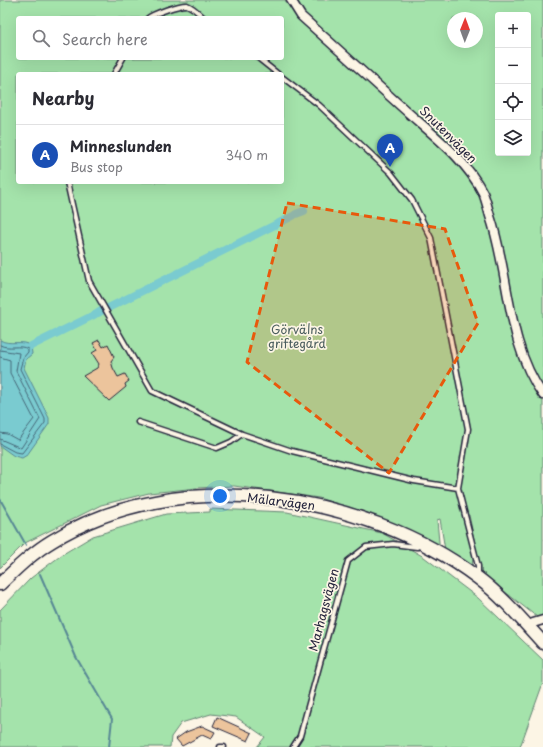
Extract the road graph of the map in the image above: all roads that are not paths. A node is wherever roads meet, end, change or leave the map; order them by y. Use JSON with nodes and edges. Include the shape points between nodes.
{"nodes":[{"id":1,"x":292,"y":0,"type":"edge"},
{"id":2,"x":152,"y":16,"type":"edge"},
{"id":3,"x":202,"y":16,"type":"edge"},
{"id":4,"x":122,"y":60,"type":"edge"},
{"id":5,"x":260,"y":60,"type":"edge"},
{"id":6,"x":115,"y":72,"type":"edge"},
{"id":7,"x":276,"y":72,"type":"edge"},
{"id":8,"x":284,"y":79,"type":"edge"},
{"id":9,"x":67,"y":184,"type":"edge"},
{"id":10,"x":543,"y":395,"type":"edge"},
{"id":11,"x":138,"y":422,"type":"dead end"},
{"id":12,"x":242,"y":434,"type":"junction"},
{"id":13,"x":458,"y":488,"type":"junction"},
{"id":14,"x":430,"y":548,"type":"junction"},
{"id":15,"x":478,"y":578,"type":"junction"},
{"id":16,"x":0,"y":584,"type":"edge"},
{"id":17,"x":543,"y":620,"type":"edge"},
{"id":18,"x":528,"y":627,"type":"junction"},
{"id":19,"x":543,"y":643,"type":"edge"},
{"id":20,"x":220,"y":747,"type":"edge"},
{"id":21,"x":224,"y":747,"type":"edge"},
{"id":22,"x":293,"y":747,"type":"edge"}],
"edges":[{"from":1,"to":10,"type":"street","name":"Snutenvägen","via":[[301,16],[444,145],[466,169],[482,193],[496,232],[521,352],[532,379]]},
{"from":2,"to":3,"type":"lane","via":[[183,5],[188,5]]},
{"from":4,"to":6,"type":"lane"},
{"from":5,"to":7,"type":"lane"},
{"from":8,"to":13,"type":"lane","via":[[319,105],[391,173],[412,200],[431,238],[468,429]]},
{"from":9,"to":12,"type":"lane","via":[[89,281],[152,391]]},
{"from":11,"to":12,"type":"lane","via":[[217,448]]},
{"from":12,"to":13,"type":"lane","via":[[300,453],[414,481]]},
{"from":13,"to":15,"type":"lane","via":[[478,566]]},
{"from":14,"to":15,"type":"street","name":"Mälarvägen"},
{"from":14,"to":16,"type":"street","name":"Mälarvägen","via":[[395,530],[332,510],[267,498],[184,498],[148,503],[85,524],[52,541],[28,558]]},
{"from":14,"to":22,"type":"lane","name":"Marhagsvägen","via":[[393,544],[366,546],[348,561],[300,736]]},
{"from":15,"to":18,"type":"street","name":"Mälarvägen"},
{"from":17,"to":18,"type":"street"},
{"from":18,"to":19,"type":"street","name":"Mälarvägen"},
{"from":20,"to":21,"type":"lane"}]}
